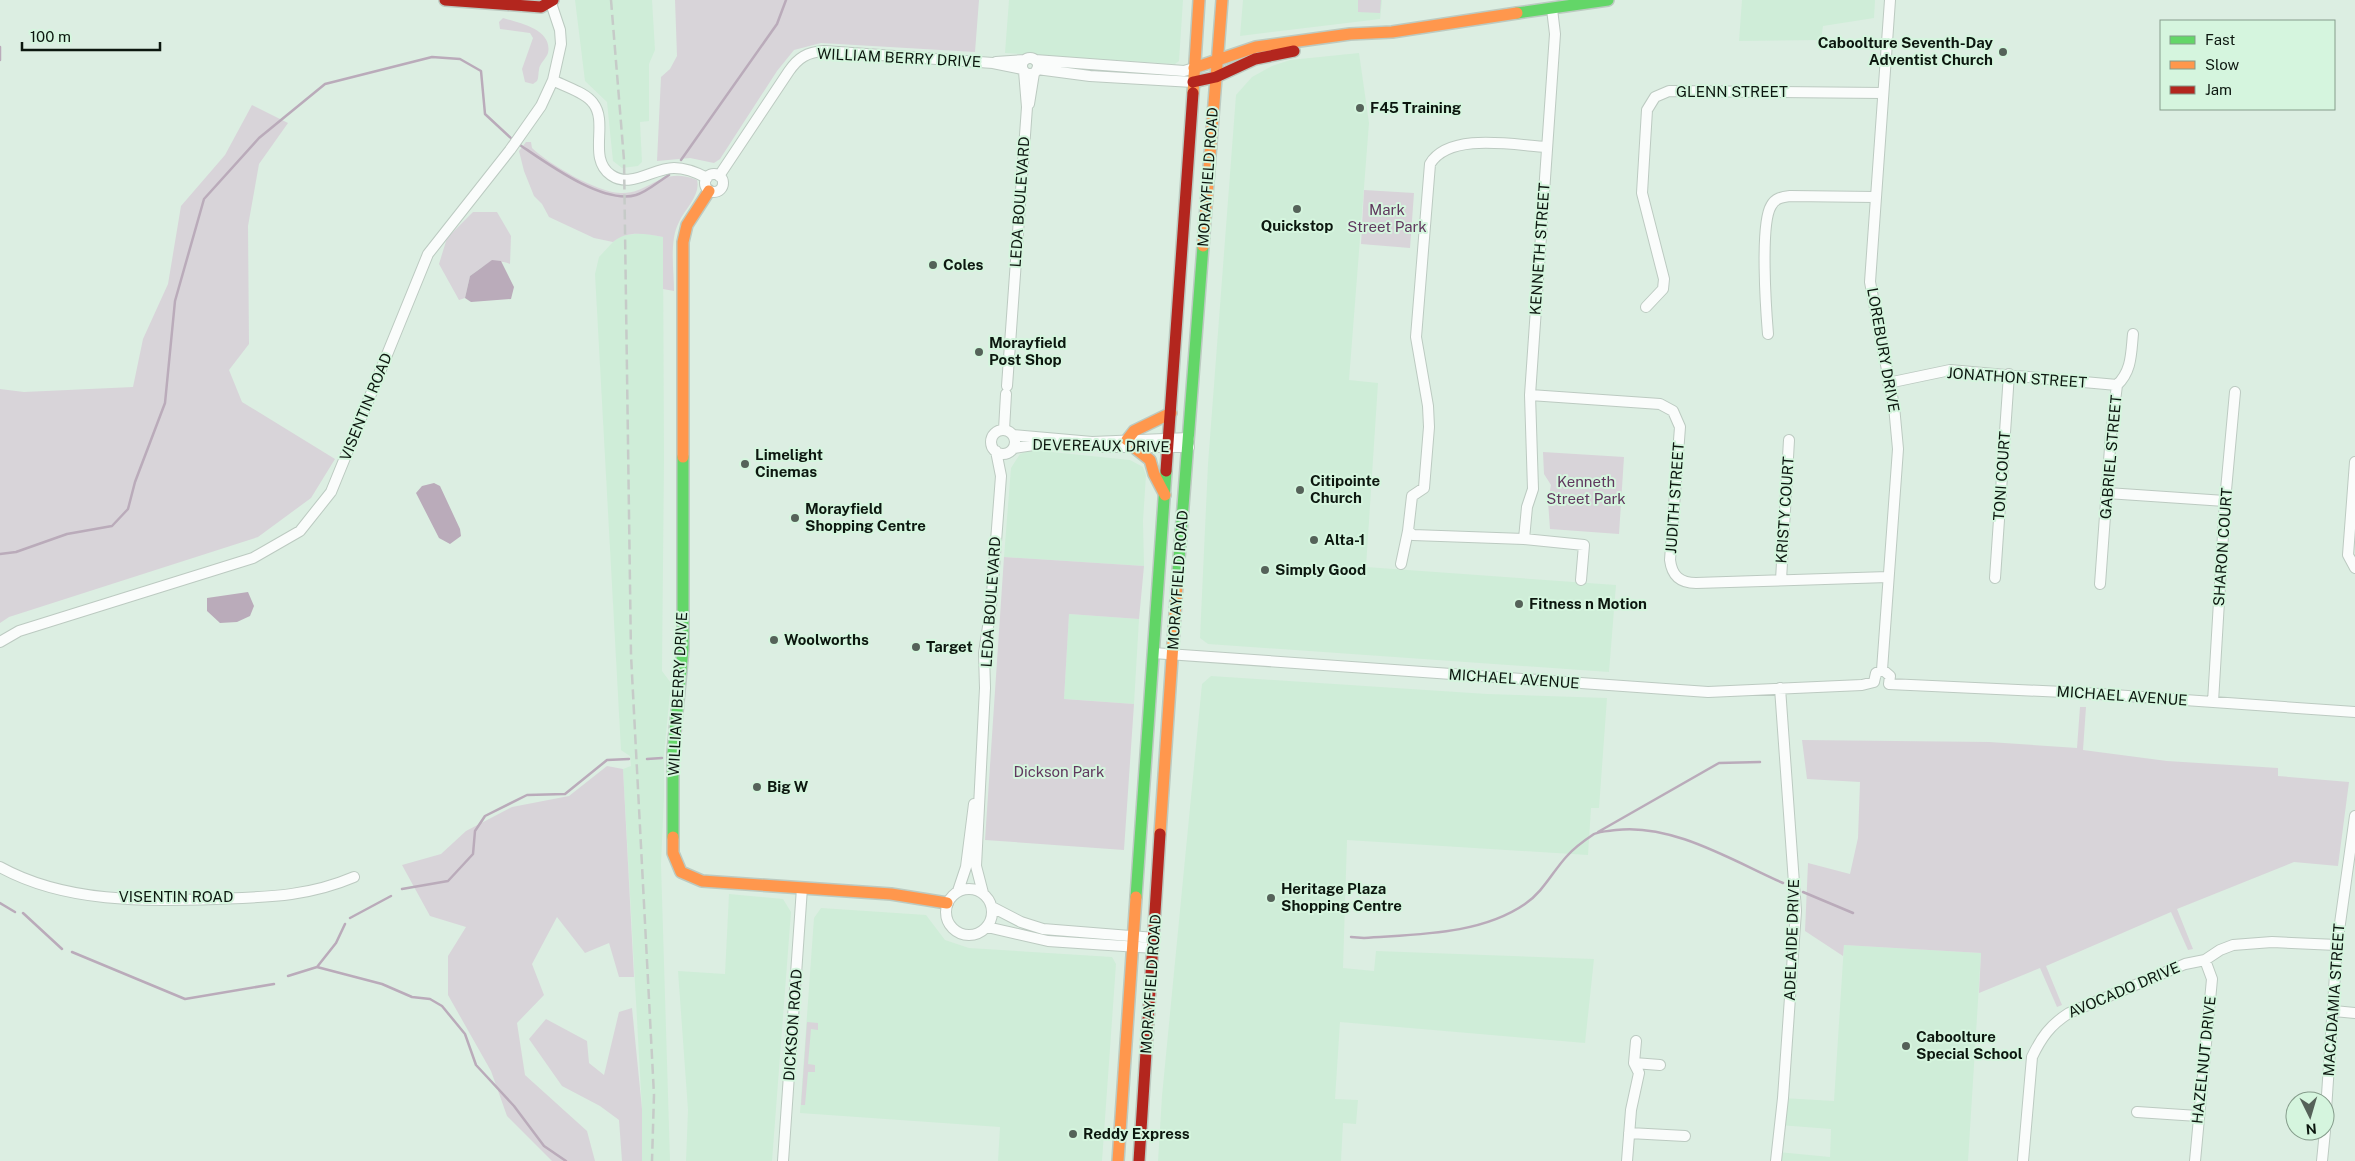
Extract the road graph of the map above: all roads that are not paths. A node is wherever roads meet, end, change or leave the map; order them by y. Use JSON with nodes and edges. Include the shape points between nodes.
{"nodes":[{"id":1,"x":445,"y":0,"type":"edge"},
{"id":2,"x":1199,"y":0,"type":"edge"},
{"id":3,"x":1222,"y":0,"type":"edge"},
{"id":4,"x":1608,"y":0,"type":"edge"},
{"id":5,"x":1890,"y":0,"type":"edge"},
{"id":6,"x":552,"y":1,"type":"edge"},
{"id":7,"x":1552,"y":8,"type":"junction"},
{"id":8,"x":1378,"y":34,"type":"junction"},
{"id":9,"x":1217,"y":60,"type":"junction"},
{"id":10,"x":1030,"y":67,"type":"junction"},
{"id":11,"x":1194,"y":68,"type":"junction"},
{"id":12,"x":1216,"y":78,"type":"junction"},
{"id":13,"x":553,"y":80,"type":"junction"},
{"id":14,"x":1193,"y":82,"type":"junction"},
{"id":15,"x":1883,"y":93,"type":"junction"},
{"id":16,"x":1546,"y":147,"type":"junction"},
{"id":17,"x":719,"y":176,"type":"junction"},
{"id":18,"x":707,"y":178,"type":"junction"},
{"id":19,"x":709,"y":191,"type":"junction"},
{"id":20,"x":1876,"y":197,"type":"junction"},
{"id":21,"x":1646,"y":307,"type":"dead end"},
{"id":22,"x":1768,"y":334,"type":"dead end"},
{"id":23,"x":2133,"y":334,"type":"dead end"},
{"id":24,"x":2009,"y":374,"type":"junction"},
{"id":25,"x":1888,"y":383,"type":"junction"},
{"id":26,"x":2117,"y":385,"type":"junction"},
{"id":27,"x":2235,"y":392,"type":"dead end"},
{"id":28,"x":1530,"y":395,"type":"junction"},
{"id":29,"x":1171,"y":412,"type":"junction"},
{"id":30,"x":1008,"y":432,"type":"junction"},
{"id":31,"x":1127,"y":440,"type":"junction"},
{"id":32,"x":1790,"y":440,"type":"dead end"},
{"id":33,"x":1169,"y":443,"type":"junction"},
{"id":34,"x":1189,"y":443,"type":"junction"},
{"id":35,"x":1136,"y":448,"type":"junction"},
{"id":36,"x":1011,"y":450,"type":"junction"},
{"id":37,"x":996,"y":452,"type":"junction"},
{"id":38,"x":2355,"y":462,"type":"edge"},
{"id":39,"x":1001,"y":476,"type":"junction"},
{"id":40,"x":2107,"y":493,"type":"junction"},
{"id":41,"x":1165,"y":495,"type":"junction"},
{"id":42,"x":2226,"y":501,"type":"junction"},
{"id":43,"x":1408,"y":531,"type":"junction"},
{"id":44,"x":1524,"y":539,"type":"junction"},
{"id":45,"x":1401,"y":564,"type":"dead end"},
{"id":46,"x":2355,"y":568,"type":"edge"},
{"id":47,"x":1888,"y":578,"type":"junction"},
{"id":48,"x":1995,"y":578,"type":"dead end"},
{"id":49,"x":1581,"y":580,"type":"dead end"},
{"id":50,"x":1781,"y":580,"type":"junction"},
{"id":51,"x":2100,"y":584,"type":"dead end"},
{"id":52,"x":0,"y":642,"type":"edge"},
{"id":53,"x":1153,"y":653,"type":"junction"},
{"id":54,"x":1173,"y":655,"type":"junction"},
{"id":55,"x":1882,"y":670,"type":"junction"},
{"id":56,"x":1874,"y":682,"type":"junction"},
{"id":57,"x":1888,"y":684,"type":"junction"},
{"id":58,"x":1780,"y":688,"type":"junction"},
{"id":59,"x":2213,"y":702,"type":"junction"},
{"id":60,"x":2355,"y":712,"type":"edge"},
{"id":61,"x":979,"y":788,"type":"junction"},
{"id":62,"x":2355,"y":816,"type":"edge"},
{"id":63,"x":0,"y":867,"type":"edge"},
{"id":64,"x":354,"y":876,"type":"dead end"},
{"id":65,"x":802,"y":888,"type":"junction"},
{"id":66,"x":958,"y":891,"type":"junction"},
{"id":67,"x":983,"y":893,"type":"junction"},
{"id":68,"x":947,"y":903,"type":"junction"},
{"id":69,"x":992,"y":907,"type":"junction"},
{"id":70,"x":987,"y":927,"type":"junction"},
{"id":71,"x":1133,"y":942,"type":"junction"},
{"id":72,"x":1154,"y":943,"type":"junction"},
{"id":73,"x":2337,"y":946,"type":"junction"},
{"id":74,"x":2205,"y":960,"type":"junction"},
{"id":75,"x":2334,"y":1012,"type":"junction"},
{"id":76,"x":2355,"y":1013,"type":"edge"},
{"id":77,"x":1636,"y":1041,"type":"dead end"},
{"id":78,"x":1634,"y":1064,"type":"junction"},
{"id":79,"x":1660,"y":1065,"type":"dead end"},
{"id":80,"x":2328,"y":1091,"type":"edge"},
{"id":81,"x":2137,"y":1112,"type":"dead end"},
{"id":82,"x":2198,"y":1116,"type":"junction"},
{"id":83,"x":1629,"y":1133,"type":"junction"},
{"id":84,"x":1685,"y":1136,"type":"dead end"},
{"id":85,"x":2323,"y":1141,"type":"edge"},
{"id":86,"x":783,"y":1161,"type":"edge"},
{"id":87,"x":1118,"y":1161,"type":"edge"},
{"id":88,"x":1139,"y":1161,"type":"edge"},
{"id":89,"x":1627,"y":1161,"type":"edge"},
{"id":90,"x":1776,"y":1161,"type":"edge"},
{"id":91,"x":2022,"y":1161,"type":"edge"},
{"id":92,"x":2195,"y":1161,"type":"edge"},
{"id":93,"x":2322,"y":1161,"type":"edge"}],
"edges":[{"from":1,"to":6,"type":"main road","via":[[541,7]]},
{"from":2,"to":11,"type":"main road","name":"MORAYFIELD ROAD"},
{"from":3,"to":9,"type":"main road","name":"MORAYFIELD ROAD"},
{"from":4,"to":7,"type":"main road"},
{"from":5,"to":15,"type":"street","name":"LOREBURY DRIVE"},
{"from":6,"to":13,"type":"street","name":"VISENTIN ROAD","via":[[560,30]]},
{"from":7,"to":8,"type":"main road"},
{"from":7,"to":16,"type":"street","name":"KENNETH STREET","via":[[1555,34]]},
{"from":8,"to":9,"type":"main road","via":[[1350,34],[1256,47]]},
{"from":8,"to":12,"type":"main road","via":[[1352,42],[1266,56]]},
{"from":9,"to":11,"type":"main road"},
{"from":9,"to":12,"type":"main road","name":"MORAYFIELD ROAD"},
{"from":10,"to":11,"type":"street","name":"WILLIAM BERRY DRIVE","via":[[1184,71]]},
{"from":10,"to":14,"type":"street","name":"WILLIAM BERRY DRIVE","via":[[1090,76]]},
{"from":10,"to":17,"type":"street","name":"WILLIAM BERRY DRIVE","via":[[824,51],[807,54],[798,59],[789,71]]},
{"from":10,"to":30,"type":"street","name":"LEDA BOULEVARD","via":[[1030,101],[1006,390]]},
{"from":11,"to":14,"type":"main road","name":"MORAYFIELD ROAD"},
{"from":12,"to":14,"type":"main road"},
{"from":12,"to":34,"type":"main road","name":"MORAYFIELD ROAD"},
{"from":13,"to":18,"type":"street","via":[[594,104],[600,159],[613,176],[630,180],[674,168]]},
{"from":13,"to":52,"type":"street","name":"VISENTIN ROAD","via":[[524,132],[428,254],[331,492],[300,531],[253,558],[18,631]]},
{"from":14,"to":29,"type":"main road","name":"MORAYFIELD ROAD"},
{"from":15,"to":20,"type":"street","name":"LOREBURY DRIVE"},
{"from":15,"to":21,"type":"street","name":"GLENN STREET","via":[[1669,91],[1654,96],[1647,110],[1642,193],[1664,279],[1663,289]]},
{"from":16,"to":28,"type":"street","name":"KENNETH STREET"},
{"from":16,"to":43,"type":"street","via":[[1470,144],[1446,149],[1435,155],[1430,164],[1416,337],[1428,413],[1424,488],[1412,496]]},
{"from":17,"to":18,"type":"street","via":[[711,174]]},
{"from":17,"to":19,"type":"street","via":[[722,188],[717,192]]},
{"from":18,"to":19,"type":"street","via":[[705,186]]},
{"from":19,"to":65,"type":"main road","name":"WILLIAM BERRY DRIVE","via":[[687,225],[683,242],[682,667],[673,753],[673,853],[681,872],[696,880]]},
{"from":20,"to":22,"type":"street","via":[[1790,196],[1774,202],[1767,218],[1764,289]]},
{"from":20,"to":25,"type":"street","name":"LOREBURY DRIVE","via":[[1870,282]]},
{"from":23,"to":26,"type":"street","name":"GABRIEL STREET","via":[[2130,366]]},
{"from":24,"to":25,"type":"street","name":"JONATHON STREET","via":[[1950,370]]},
{"from":24,"to":26,"type":"street","name":"JONATHON STREET"},
{"from":24,"to":48,"type":"street","name":"TONI COURT"},
{"from":25,"to":47,"type":"street","name":"LOREBURY DRIVE","via":[[1898,449]]},
{"from":26,"to":40,"type":"street","name":"GABRIEL STREET"},
{"from":27,"to":42,"type":"street","name":"SHARON COURT"},
{"from":28,"to":44,"type":"street","name":"KENNETH STREET","via":[[1533,489],[1527,507]]},
{"from":28,"to":50,"type":"street","name":"JUDITH STREET","via":[[1660,404],[1673,411],[1680,427],[1670,560],[1674,574],[1688,583]]},
{"from":29,"to":31,"type":"main road","via":[[1134,431]]},
{"from":29,"to":33,"type":"main road","name":"MORAYFIELD ROAD"},
{"from":30,"to":31,"type":"street","name":"DEVEREAUX DRIVE","via":[[1092,442]]},
{"from":30,"to":36,"type":"street","via":[[1015,441]]},
{"from":30,"to":37,"type":"street","via":[[996,432],[992,438],[991,445]]},
{"from":31,"to":33,"type":"street","name":"DEVEREAUX DRIVE"},
{"from":32,"to":50,"type":"street","name":"KRISTY COURT"},
{"from":33,"to":34,"type":"street","name":"DEVEREAUX DRIVE"},
{"from":33,"to":35,"type":"street","name":"DEVEREAUX DRIVE"},
{"from":33,"to":41,"type":"main road","name":"MORAYFIELD ROAD"},
{"from":34,"to":54,"type":"main road","name":"MORAYFIELD ROAD"},
{"from":35,"to":36,"type":"street","name":"DEVEREAUX DRIVE","via":[[1032,443]]},
{"from":35,"to":41,"type":"main road","via":[[1150,460]]},
{"from":36,"to":37,"type":"street"},
{"from":36,"to":39,"type":"street","name":"LEDA BOULEVARD"},
{"from":37,"to":39,"type":"street","name":"LEDA BOULEVARD"},
{"from":38,"to":46,"type":"street","via":[[2348,555]]},
{"from":39,"to":61,"type":"street","name":"LEDA BOULEVARD","via":[[991,607],[984,653],[986,688]]},
{"from":40,"to":42,"type":"street"},
{"from":40,"to":51,"type":"street","name":"GABRIEL STREET"},
{"from":41,"to":53,"type":"main road","name":"MORAYFIELD ROAD"},
{"from":42,"to":59,"type":"street","name":"SHARON COURT"},
{"from":43,"to":44,"type":"street","via":[[1413,535]]},
{"from":43,"to":45,"type":"street"},
{"from":44,"to":49,"type":"street","via":[[1584,545]]},
{"from":47,"to":50,"type":"street","name":"JUDITH STREET"},
{"from":47,"to":55,"type":"street","name":"LOREBURY DRIVE"},
{"from":53,"to":54,"type":"street","name":"MICHAEL AVENUE"},
{"from":53,"to":71,"type":"main road","name":"MORAYFIELD ROAD"},
{"from":54,"to":58,"type":"street","name":"MICHAEL AVENUE","via":[[1708,692]]},
{"from":54,"to":72,"type":"main road","name":"MORAYFIELD ROAD"},
{"from":55,"to":56,"type":"street","via":[[1875,675]]},
{"from":55,"to":57,"type":"street","via":[[1889,674]]},
{"from":56,"to":57,"type":"street","via":[[1881,687]]},
{"from":56,"to":58,"type":"street","name":"MICHAEL AVENUE"},
{"from":57,"to":59,"type":"street","name":"MICHAEL AVENUE"},
{"from":58,"to":90,"type":"street","name":"ADELAIDE DRIVE","via":[[1796,910]]},
{"from":59,"to":60,"type":"street","name":"MICHAEL AVENUE"},
{"from":61,"to":66,"type":"street","name":"LEDA BOULEVARD","via":[[966,867]]},
{"from":61,"to":67,"type":"street","name":"LEDA BOULEVARD","via":[[976,866]]},
{"from":62,"to":73,"type":"street","name":"MACADAMIA STREET"},
{"from":63,"to":64,"type":"street","name":"VISENTIN ROAD","via":[[15,876],[61,890],[161,900],[285,896],[329,888]]},
{"from":65,"to":68,"type":"main road","name":"WILLIAM BERRY DRIVE","via":[[891,894]]},
{"from":65,"to":86,"type":"street","name":"DICKSON ROAD"},
{"from":66,"to":67,"type":"street","via":[[971,889]]},
{"from":66,"to":68,"type":"street"},
{"from":67,"to":69,"type":"street"},
{"from":68,"to":70,"type":"street","via":[[948,923],[959,933],[974,935]]},
{"from":69,"to":70,"type":"street"},
{"from":69,"to":71,"type":"street","via":[[1043,929]]},
{"from":70,"to":71,"type":"street","via":[[1039,939]]},
{"from":71,"to":72,"type":"street"},
{"from":71,"to":87,"type":"main road","name":"MORAYFIELD ROAD"},
{"from":72,"to":88,"type":"main road","name":"MORAYFIELD ROAD"},
{"from":73,"to":74,"type":"street","name":"AVOCADO DRIVE","via":[[2272,942],[2233,945]]},
{"from":73,"to":75,"type":"street","name":"MACADAMIA STREET"},
{"from":74,"to":82,"type":"street","name":"HAZELNUT DRIVE","via":[[2212,979]]},
{"from":74,"to":91,"type":"street","name":"AVOCADO DRIVE","via":[[2185,964],[2069,1013],[2048,1029],[2032,1057]]},
{"from":75,"to":76,"type":"street"},
{"from":75,"to":80,"type":"street","name":"MACADAMIA STREET"},
{"from":77,"to":78,"type":"street"},
{"from":78,"to":79,"type":"street"},
{"from":78,"to":83,"type":"street","via":[[1639,1073]]},
{"from":81,"to":82,"type":"street"},
{"from":82,"to":92,"type":"street","name":"HAZELNUT DRIVE"},
{"from":83,"to":84,"type":"street"},
{"from":83,"to":89,"type":"street"},
{"from":85,"to":93,"type":"street"}]}
